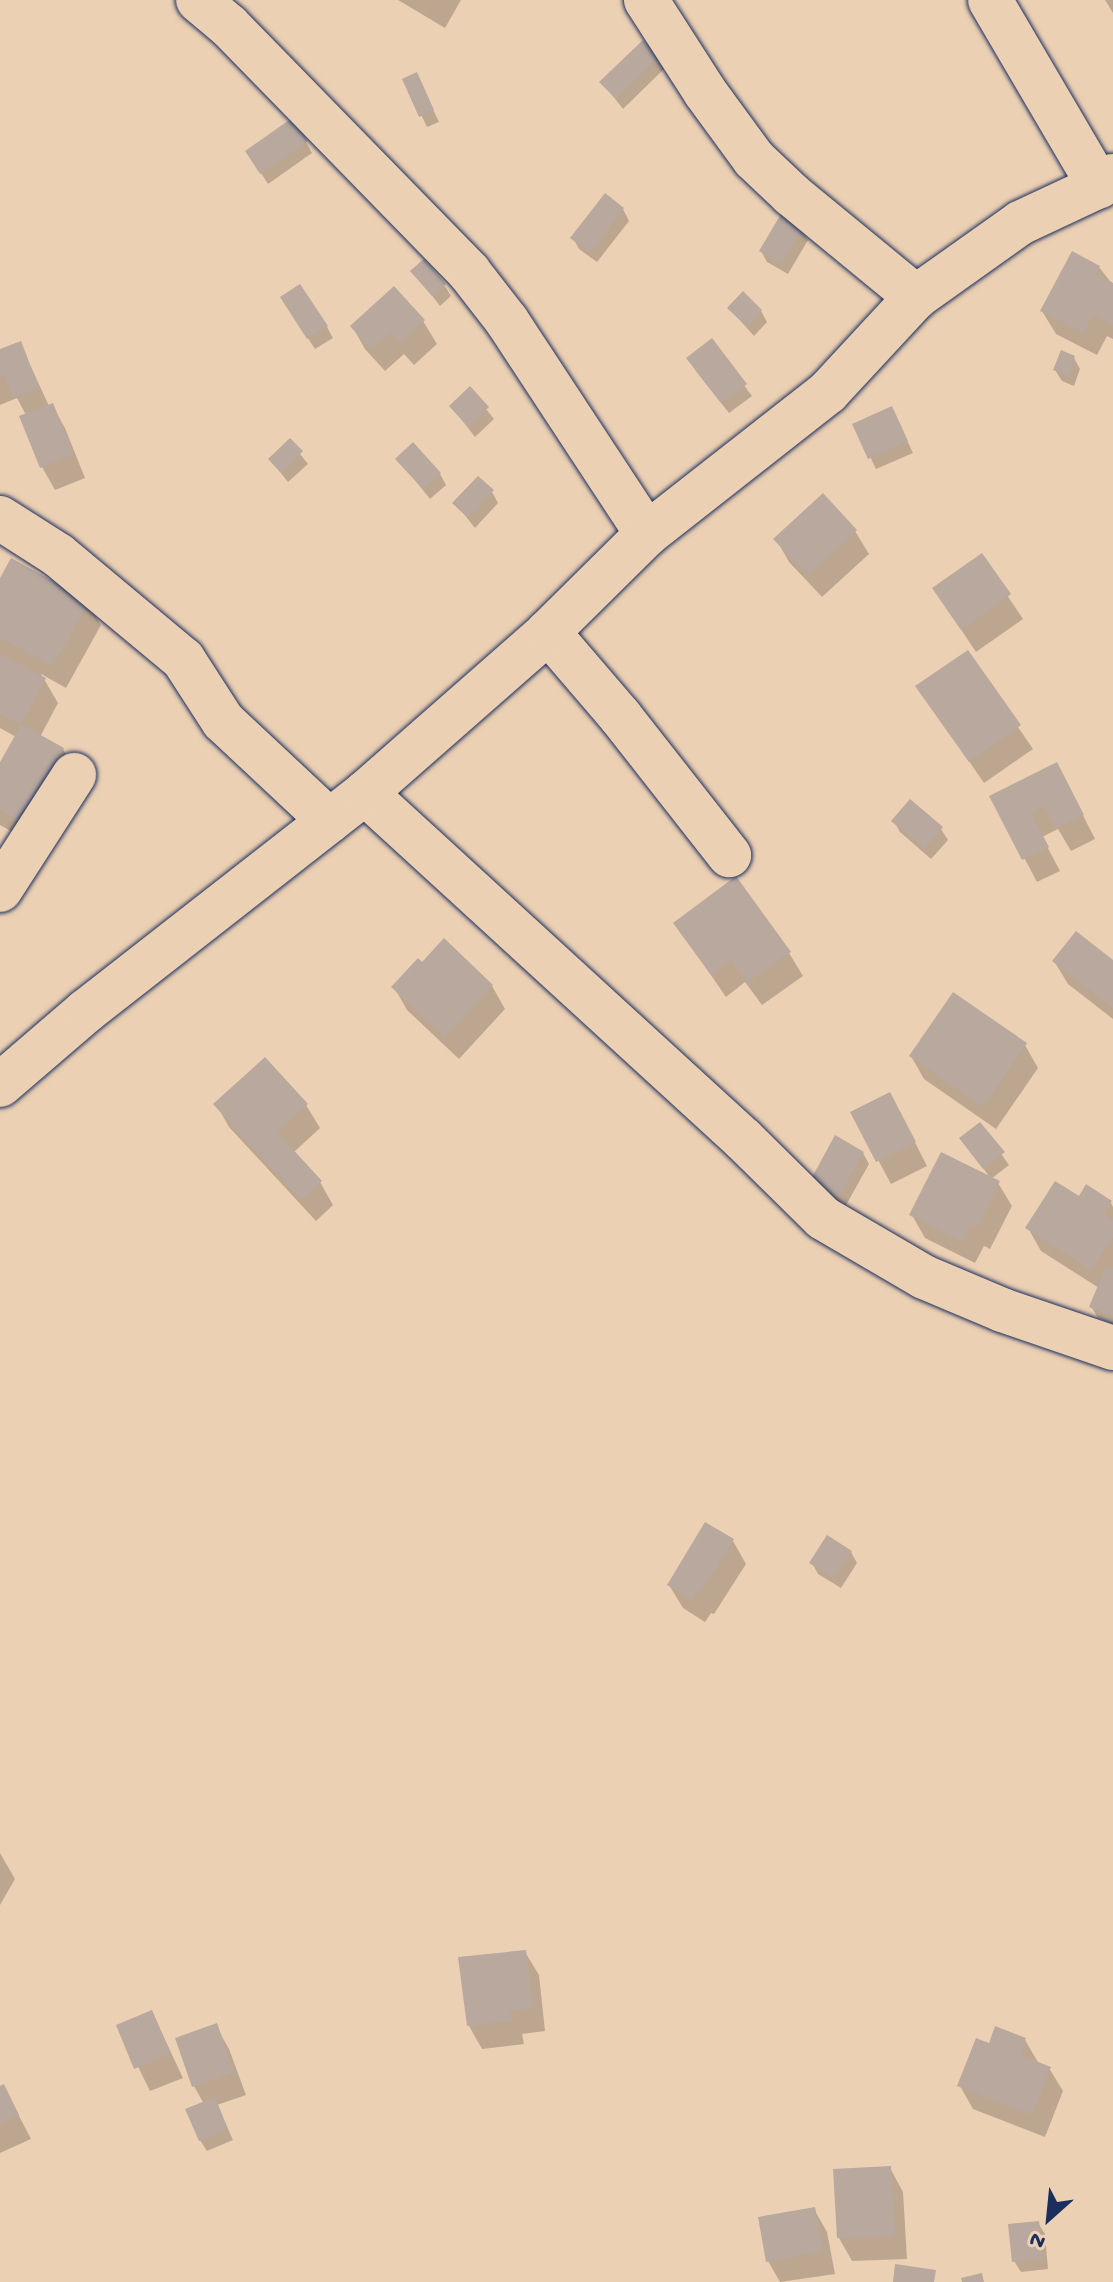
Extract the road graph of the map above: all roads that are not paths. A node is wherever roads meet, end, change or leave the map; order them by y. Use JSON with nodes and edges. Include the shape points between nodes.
{"nodes":[{"id":1,"x":198,"y":0,"type":"edge"},
{"id":2,"x":646,"y":0,"type":"edge"},
{"id":3,"x":990,"y":0,"type":"edge"},
{"id":4,"x":1106,"y":181,"type":"edge"},
{"id":5,"x":916,"y":297,"type":"junction"},
{"id":6,"x":0,"y":518,"type":"edge"},
{"id":7,"x":647,"y":534,"type":"junction"},
{"id":8,"x":548,"y":632,"type":"junction"},
{"id":9,"x":74,"y":775,"type":"dead end"},
{"id":10,"x":365,"y":793,"type":"junction"},
{"id":11,"x":330,"y":821,"type":"junction"},
{"id":12,"x":729,"y":855,"type":"dead end"},
{"id":13,"x":0,"y":890,"type":"edge"},
{"id":14,"x":0,"y":1085,"type":"edge"},
{"id":15,"x":1113,"y":1348,"type":"edge"}],
"edges":[{"from":1,"to":7,"type":"street","via":[[469,272]]},
{"from":2,"to":5,"type":"street","via":[[754,159]]},
{"from":3,"to":4,"type":"street"},
{"from":4,"to":5,"type":"street","via":[[1020,223]]},
{"from":5,"to":7,"type":"street","via":[[828,392]]},
{"from":6,"to":11,"type":"street","via":[[58,555],[183,659],[223,721]]},
{"from":7,"to":8,"type":"street"},
{"from":8,"to":10,"type":"street"},
{"from":8,"to":12,"type":"street"},
{"from":9,"to":13,"type":"street"},
{"from":10,"to":11,"type":"street"},
{"from":10,"to":15,"type":"street","via":[[823,1218],[924,1277]]},
{"from":11,"to":14,"type":"street","via":[[86,1011]]}]}
